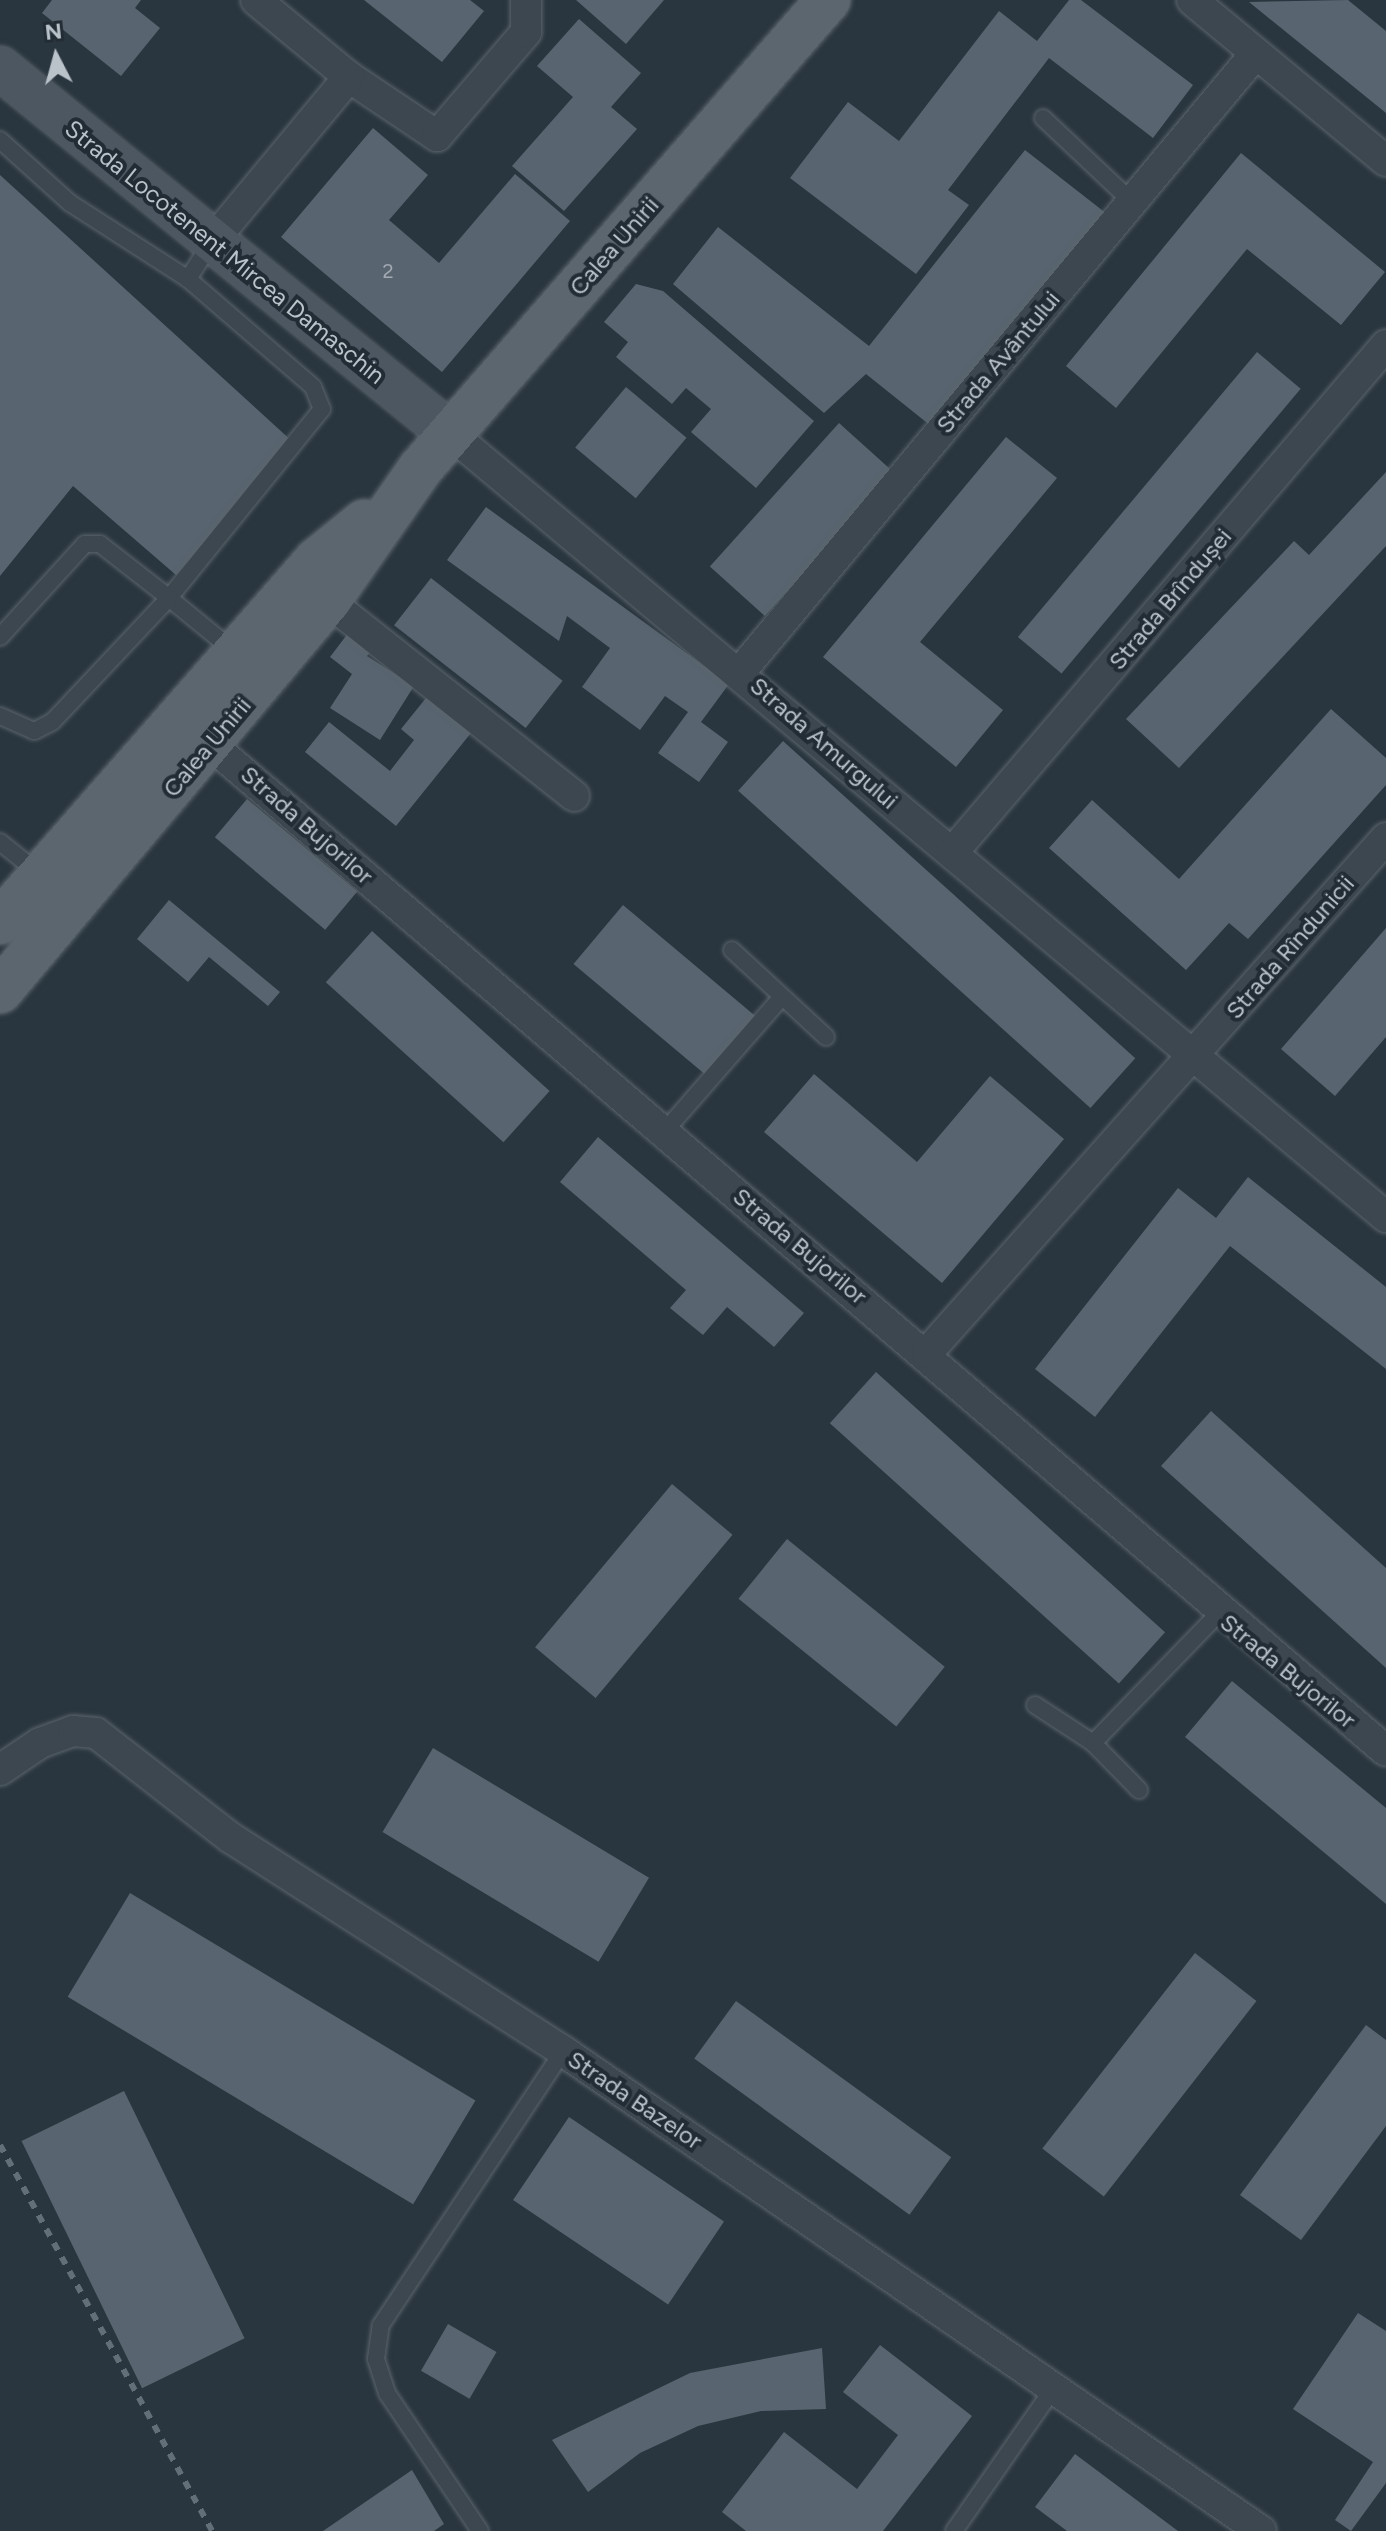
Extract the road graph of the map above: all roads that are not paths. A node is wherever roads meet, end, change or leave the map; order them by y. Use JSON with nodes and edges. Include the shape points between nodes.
{"nodes":[{"id":1,"x":256,"y":0,"type":"edge"},
{"id":2,"x":526,"y":0,"type":"edge"},
{"id":3,"x":828,"y":0,"type":"edge"},
{"id":4,"x":1192,"y":0,"type":"edge"},
{"id":5,"x":1256,"y":53,"type":"junction"},
{"id":6,"x":0,"y":68,"type":"edge"},
{"id":7,"x":349,"y":77,"type":"junction"},
{"id":8,"x":1043,"y":118,"type":"dead end"},
{"id":9,"x":0,"y":140,"type":"edge"},
{"id":10,"x":1386,"y":161,"type":"edge"},
{"id":11,"x":1132,"y":202,"type":"junction"},
{"id":12,"x":211,"y":243,"type":"junction"},
{"id":13,"x":188,"y":279,"type":"junction"},
{"id":14,"x":1386,"y":345,"type":"edge"},
{"id":15,"x":451,"y":434,"type":"junction"},
{"id":16,"x":400,"y":492,"type":"junction"},
{"id":17,"x":169,"y":598,"type":"junction"},
{"id":18,"x":328,"y":601,"type":"junction"},
{"id":19,"x":0,"y":637,"type":"edge"},
{"id":20,"x":236,"y":653,"type":"junction"},
{"id":21,"x":741,"y":671,"type":"junction"},
{"id":22,"x":0,"y":716,"type":"edge"},
{"id":23,"x":210,"y":744,"type":"junction"},
{"id":24,"x":574,"y":796,"type":"dead end"},
{"id":25,"x":1386,"y":838,"type":"edge"},
{"id":26,"x":0,"y":842,"type":"edge"},
{"id":27,"x":952,"y":853,"type":"junction"},
{"id":28,"x":41,"y":875,"type":"junction"},
{"id":29,"x":0,"y":922,"type":"edge"},
{"id":30,"x":732,"y":950,"type":"dead end"},
{"id":31,"x":0,"y":991,"type":"edge"},
{"id":32,"x":779,"y":1000,"type":"junction"},
{"id":33,"x":826,"y":1037,"type":"dead end"},
{"id":34,"x":1195,"y":1055,"type":"junction"},
{"id":35,"x":664,"y":1132,"type":"junction"},
{"id":36,"x":1386,"y":1217,"type":"edge"},
{"id":37,"x":927,"y":1353,"type":"junction"},
{"id":38,"x":1218,"y":1614,"type":"junction"},
{"id":39,"x":1035,"y":1705,"type":"dead end"},
{"id":40,"x":1093,"y":1743,"type":"junction"},
{"id":41,"x":1386,"y":1751,"type":"edge"},
{"id":42,"x":0,"y":1770,"type":"edge"},
{"id":43,"x":1139,"y":1790,"type":"dead end"},
{"id":44,"x":563,"y":2051,"type":"junction"},
{"id":45,"x":1057,"y":2384,"type":"junction"},
{"id":46,"x":480,"y":2531,"type":"edge"},
{"id":47,"x":954,"y":2531,"type":"edge"},
{"id":48,"x":1261,"y":2531,"type":"edge"}],
"edges":[{"from":1,"to":7,"type":"street"},
{"from":2,"to":7,"type":"street","via":[[526,32],[437,136]]},
{"from":3,"to":15,"type":"main road","name":"Calea Unirii"},
{"from":4,"to":5,"type":"street"},
{"from":5,"to":10,"type":"street"},
{"from":5,"to":11,"type":"street","name":"Strada Avântului"},
{"from":6,"to":12,"type":"street","name":"Strada Locotenent Mircea Damaschin"},
{"from":7,"to":12,"type":"street"},
{"from":8,"to":11,"type":"lane"},
{"from":9,"to":13,"type":"lane","via":[[70,203]]},
{"from":11,"to":21,"type":"street","name":"Strada Avântului"},
{"from":12,"to":13,"type":"lane"},
{"from":12,"to":15,"type":"street","name":"Strada Locotenent Mircea Damaschin"},
{"from":13,"to":17,"type":"lane","via":[[313,387],[322,409]]},
{"from":14,"to":27,"type":"street","name":"Strada Brîndușei"},
{"from":15,"to":16,"type":"main road","name":"Calea Unirii"},
{"from":15,"to":21,"type":"street","name":"Strada Amurgului"},
{"from":16,"to":18,"type":"main road","name":"Calea Unirii"},
{"from":16,"to":20,"type":"main road","name":"Calea Unirii","via":[[316,561]]},
{"from":17,"to":19,"type":"lane","via":[[100,544],[85,544]]},
{"from":17,"to":20,"type":"lane"},
{"from":17,"to":22,"type":"lane","via":[[52,722],[34,731]]},
{"from":18,"to":23,"type":"main road","name":"Calea Unirii"},
{"from":18,"to":24,"type":"street"},
{"from":20,"to":28,"type":"main road","name":"Calea Unirii"},
{"from":21,"to":27,"type":"street","name":"Strada Amurgului"},
{"from":23,"to":31,"type":"main road","name":"Calea Unirii"},
{"from":23,"to":35,"type":"street","name":"Strada Bujorilor"},
{"from":25,"to":34,"type":"street","name":"Strada Rîndunicii"},
{"from":26,"to":28,"type":"lane"},
{"from":27,"to":34,"type":"street","name":"Strada Amurgului"},
{"from":28,"to":29,"type":"main road","name":"Calea Unirii"},
{"from":30,"to":32,"type":"lane"},
{"from":32,"to":33,"type":"lane"},
{"from":32,"to":35,"type":"lane"},
{"from":34,"to":36,"type":"street","name":"Strada Amurgului"},
{"from":34,"to":37,"type":"street"},
{"from":35,"to":37,"type":"street","name":"Strada Bujorilor"},
{"from":37,"to":38,"type":"street","name":"Strada Bujorilor"},
{"from":38,"to":40,"type":"lane"},
{"from":38,"to":41,"type":"street","name":"Strada Bujorilor"},
{"from":39,"to":40,"type":"lane"},
{"from":40,"to":43,"type":"lane"},
{"from":42,"to":44,"type":"street","name":"Strada Bazelor","via":[[40,1743],[73,1731],[96,1733],[231,1838]]},
{"from":44,"to":45,"type":"street","name":"Strada Bazelor"},
{"from":44,"to":46,"type":"lane","via":[[381,2325],[376,2359],[387,2393]]},
{"from":45,"to":47,"type":"lane"},
{"from":45,"to":48,"type":"street","name":"Strada Bazelor"}]}
